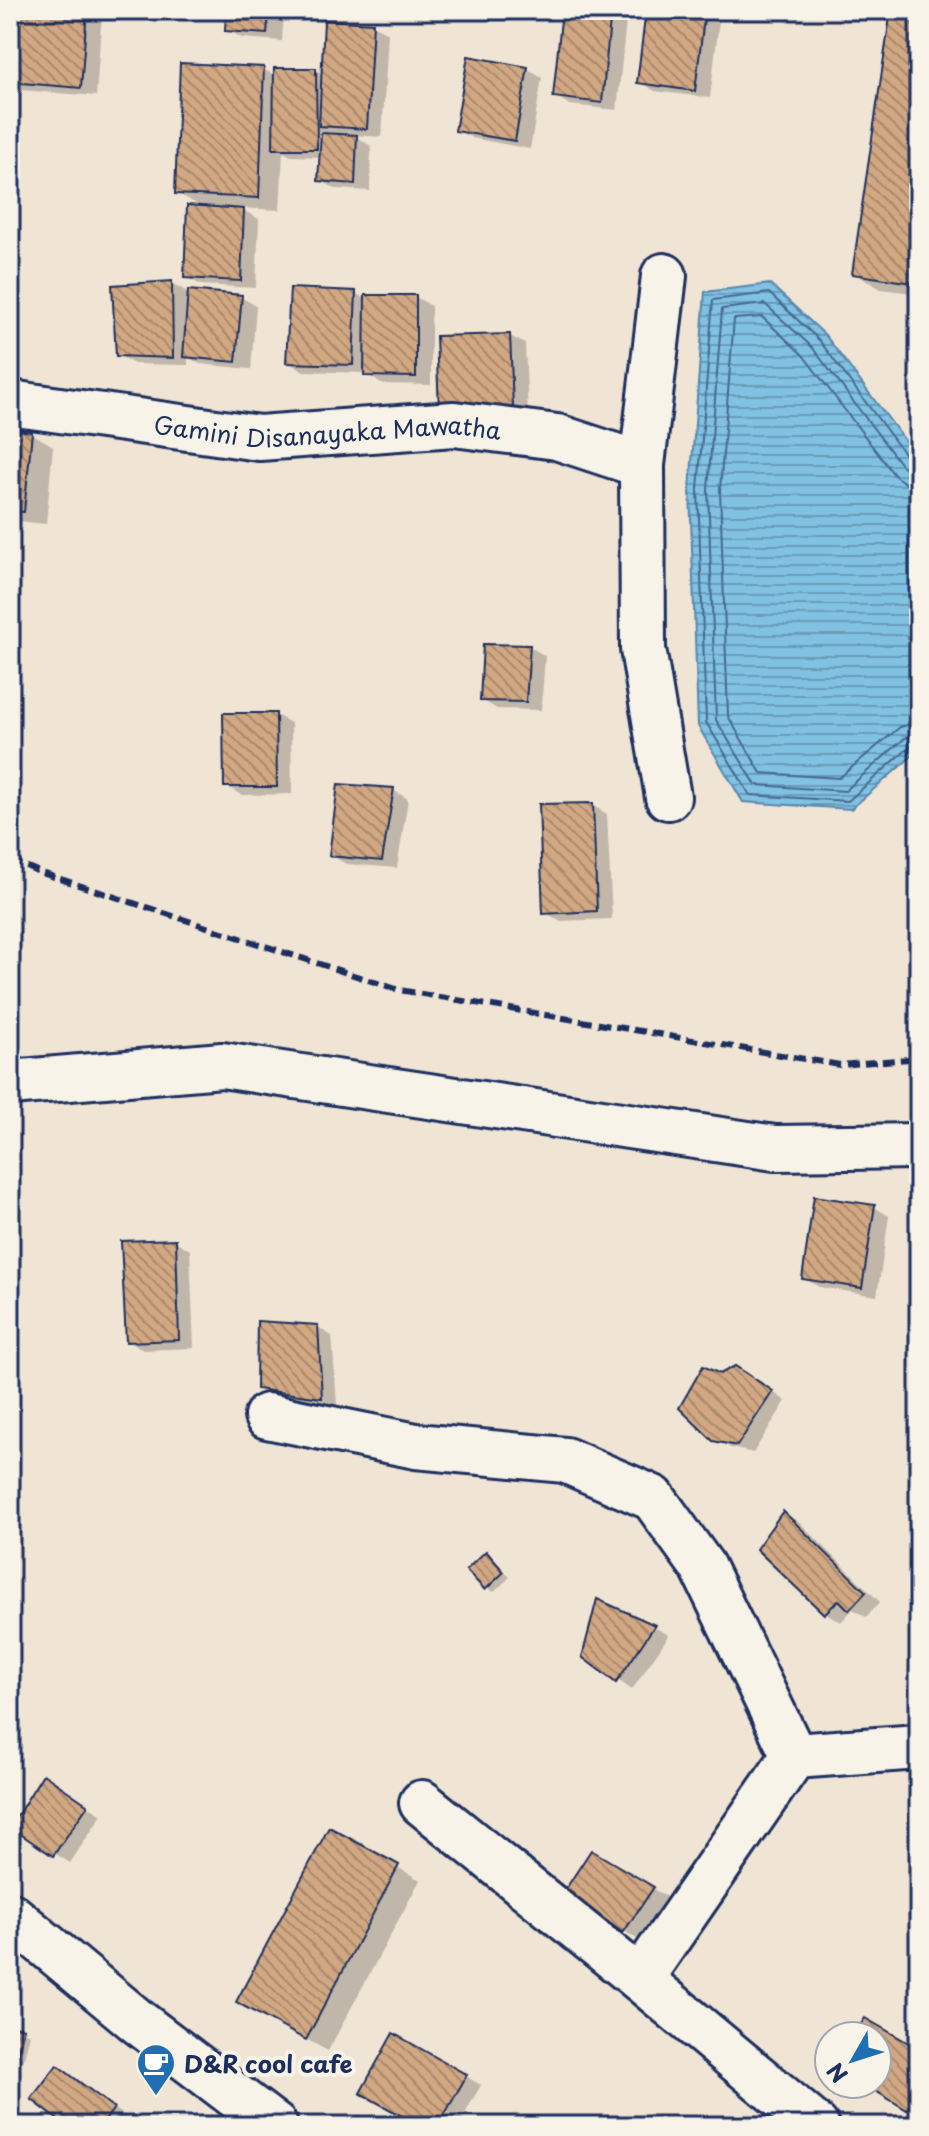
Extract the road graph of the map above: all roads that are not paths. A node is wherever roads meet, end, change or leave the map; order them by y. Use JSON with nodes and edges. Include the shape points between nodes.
{"nodes":[{"id":1,"x":664,"y":276,"type":"dead end"},
{"id":2,"x":10,"y":403,"type":"edge"},
{"id":3,"x":642,"y":465,"type":"junction"},
{"id":4,"x":668,"y":797,"type":"dead end"},
{"id":5,"x":10,"y":1083,"type":"edge"},
{"id":6,"x":919,"y":1146,"type":"edge"},
{"id":7,"x":267,"y":1416,"type":"dead end"},
{"id":8,"x":919,"y":1747,"type":"edge"},
{"id":9,"x":794,"y":1756,"type":"junction"},
{"id":10,"x":422,"y":1803,"type":"dead end"},
{"id":11,"x":10,"y":1915,"type":"edge"},
{"id":12,"x":640,"y":1979,"type":"junction"},
{"id":13,"x":275,"y":2126,"type":"edge"},
{"id":14,"x":816,"y":2126,"type":"edge"}],
"edges":[{"from":1,"to":3,"type":"main road"},
{"from":2,"to":3,"type":"main road","name":"Gamini Disanayaka Mawatha","via":[[259,438],[454,424],[557,437]]},
{"from":3,"to":4,"type":"main road","via":[[643,649]]},
{"from":5,"to":6,"type":"main road","via":[[222,1065],[775,1148]]},
{"from":7,"to":9,"type":"main road","via":[[416,1446],[565,1460],[653,1498],[702,1566]]},
{"from":8,"to":9,"type":"main road"},
{"from":9,"to":12,"type":"main road"},
{"from":10,"to":12,"type":"main road"},
{"from":11,"to":13,"type":"main road"},
{"from":12,"to":14,"type":"main road"}]}
